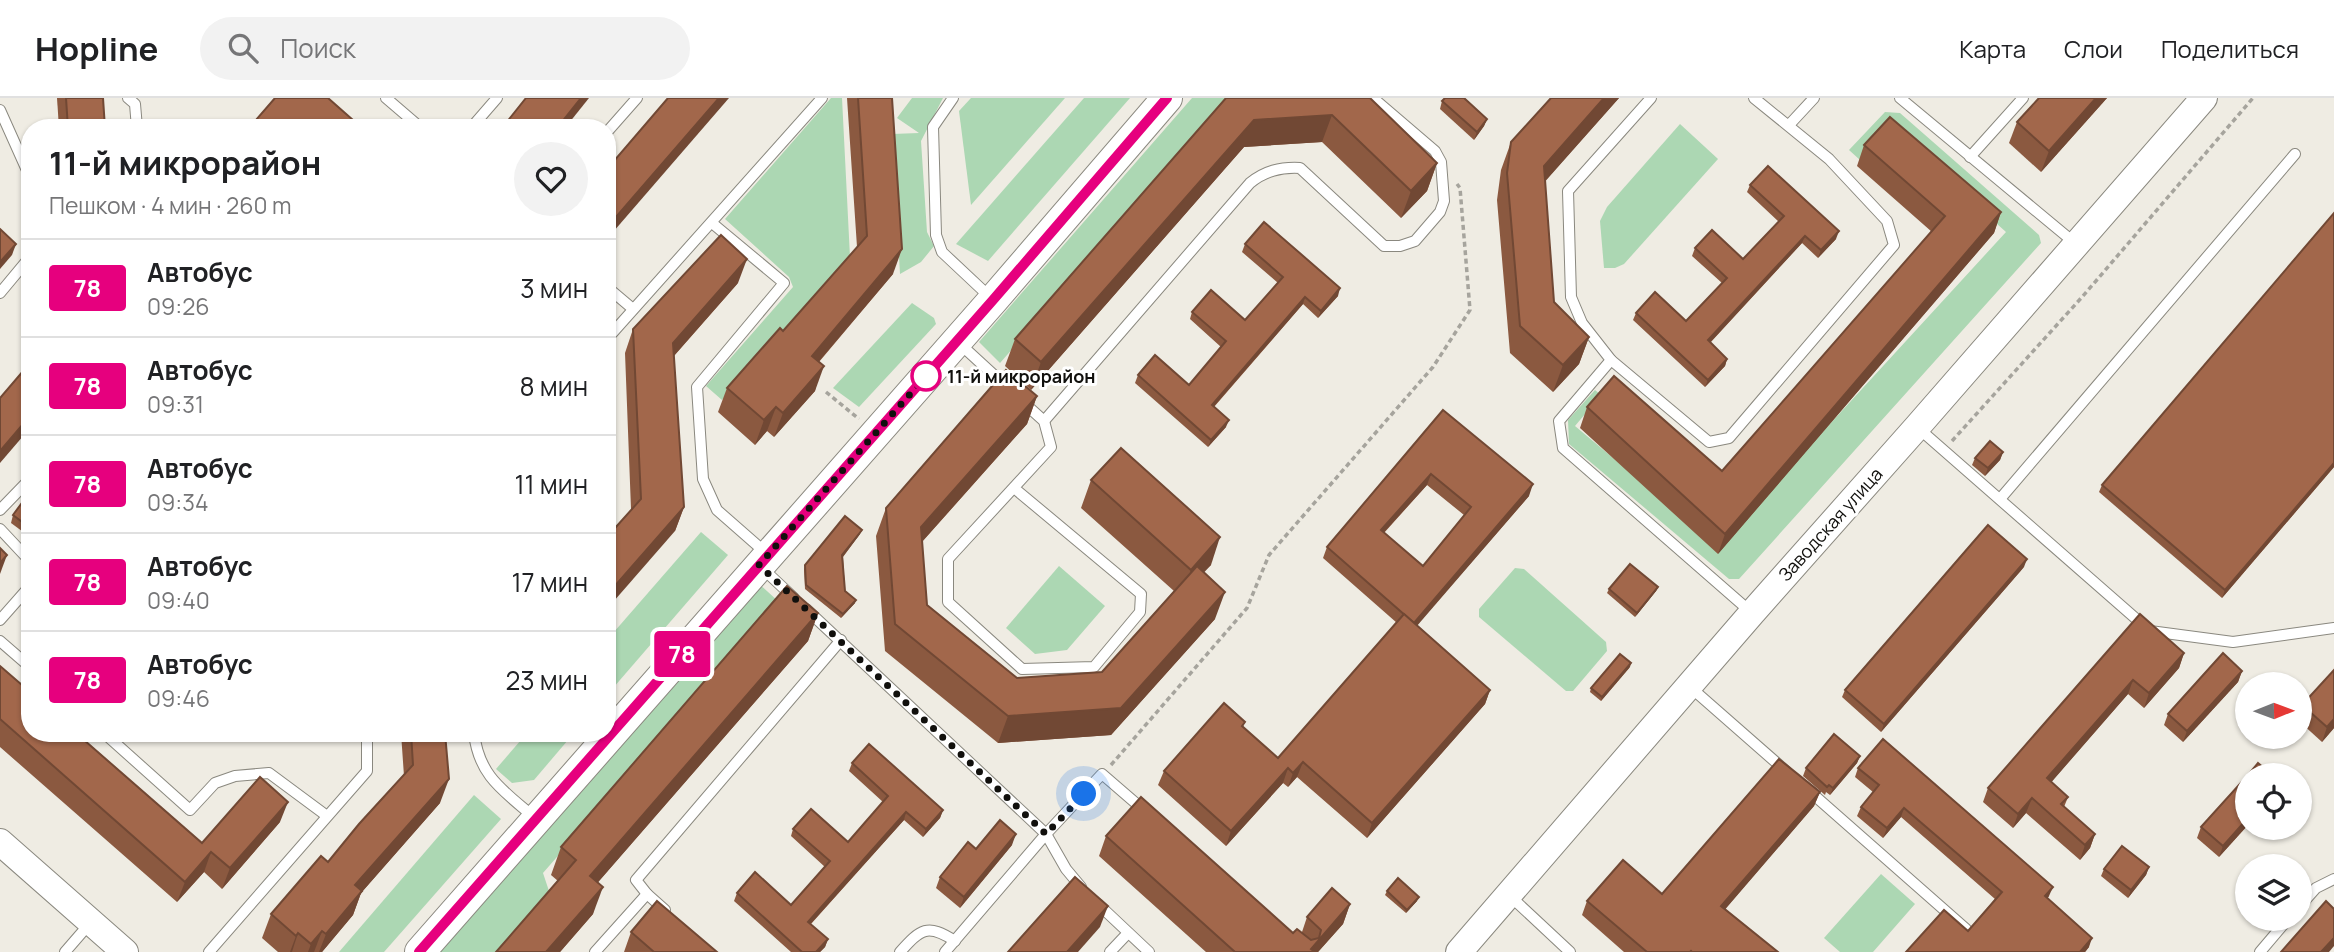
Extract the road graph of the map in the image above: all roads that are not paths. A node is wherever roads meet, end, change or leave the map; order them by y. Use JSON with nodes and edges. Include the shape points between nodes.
{"nodes":[{"id":1,"x":386,"y":98,"type":"edge"},
{"id":2,"x":497,"y":98,"type":"edge"},
{"id":3,"x":637,"y":98,"type":"edge"},
{"id":4,"x":822,"y":98,"type":"edge"},
{"id":5,"x":953,"y":98,"type":"edge"},
{"id":6,"x":1167,"y":98,"type":"edge"},
{"id":7,"x":1373,"y":98,"type":"edge"},
{"id":8,"x":1651,"y":98,"type":"edge"},
{"id":9,"x":1755,"y":98,"type":"edge"},
{"id":10,"x":1814,"y":98,"type":"edge"},
{"id":11,"x":1900,"y":98,"type":"edge"},
{"id":12,"x":2023,"y":98,"type":"edge"},
{"id":13,"x":2204,"y":98,"type":"edge"},
{"id":14,"x":135,"y":100,"type":"edge"},
{"id":15,"x":0,"y":110,"type":"edge"},
{"id":16,"x":136,"y":119,"type":"edge"},
{"id":17,"x":410,"y":119,"type":"edge"},
{"id":18,"x":479,"y":119,"type":"edge"},
{"id":19,"x":616,"y":122,"type":"edge"},
{"id":20,"x":1789,"y":125,"type":"junction"},
{"id":21,"x":2295,"y":154,"type":"dead end"},
{"id":22,"x":21,"y":157,"type":"edge"},
{"id":23,"x":1970,"y":157,"type":"junction"},
{"id":24,"x":712,"y":223,"type":"junction"},
{"id":25,"x":2076,"y":244,"type":"junction"},
{"id":26,"x":21,"y":268,"type":"edge"},
{"id":27,"x":0,"y":293,"type":"edge"},
{"id":28,"x":616,"y":295,"type":"edge"},
{"id":29,"x":993,"y":300,"type":"junction"},
{"id":30,"x":633,"y":309,"type":"junction"},
{"id":31,"x":616,"y":329,"type":"edge"},
{"id":32,"x":957,"y":341,"type":"junction"},
{"id":33,"x":1611,"y":360,"type":"junction"},
{"id":34,"x":1044,"y":421,"type":"junction"},
{"id":35,"x":1917,"y":427,"type":"junction"},
{"id":36,"x":21,"y":488,"type":"edge"},
{"id":37,"x":1014,"y":488,"type":"junction"},
{"id":38,"x":2000,"y":499,"type":"junction"},
{"id":39,"x":0,"y":510,"type":"edge"},
{"id":40,"x":0,"y":529,"type":"edge"},
{"id":41,"x":21,"y":551,"type":"edge"},
{"id":42,"x":763,"y":560,"type":"junction"},
{"id":43,"x":21,"y":596,"type":"edge"},
{"id":44,"x":1752,"y":613,"type":"junction"},
{"id":45,"x":0,"y":620,"type":"edge"},
{"id":46,"x":2334,"y":628,"type":"edge"},
{"id":47,"x":0,"y":640,"type":"edge"},
{"id":48,"x":841,"y":640,"type":"junction"},
{"id":49,"x":21,"y":659,"type":"edge"},
{"id":50,"x":1689,"y":686,"type":"junction"},
{"id":51,"x":616,"y":729,"type":"edge"},
{"id":52,"x":114,"y":742,"type":"edge"},
{"id":53,"x":367,"y":742,"type":"edge"},
{"id":54,"x":475,"y":742,"type":"edge"},
{"id":55,"x":605,"y":742,"type":"edge"},
{"id":56,"x":1791,"y":776,"type":"edge"},
{"id":57,"x":1802,"y":785,"type":"edge"},
{"id":58,"x":327,"y":816,"type":"junction"},
{"id":59,"x":1153,"y":819,"type":"edge"},
{"id":60,"x":537,"y":820,"type":"junction"},
{"id":61,"x":1046,"y":834,"type":"junction"},
{"id":62,"x":0,"y":842,"type":"edge"},
{"id":63,"x":2334,"y":879,"type":"edge"},
{"id":64,"x":2312,"y":892,"type":"edge"},
{"id":65,"x":647,"y":894,"type":"junction"},
{"id":66,"x":1509,"y":895,"type":"junction"},
{"id":67,"x":676,"y":919,"type":"edge"},
{"id":68,"x":91,"y":922,"type":"junction"},
{"id":69,"x":1966,"y":929,"type":"edge"},
{"id":70,"x":2278,"y":931,"type":"edge"},
{"id":71,"x":1128,"y":933,"type":"junction"},
{"id":72,"x":955,"y":941,"type":"junction"},
{"id":73,"x":65,"y":952,"type":"edge"},
{"id":74,"x":125,"y":952,"type":"edge"},
{"id":75,"x":209,"y":952,"type":"edge"},
{"id":76,"x":419,"y":952,"type":"edge"},
{"id":77,"x":595,"y":952,"type":"edge"},
{"id":78,"x":900,"y":952,"type":"edge"},
{"id":79,"x":945,"y":952,"type":"edge"},
{"id":80,"x":1110,"y":952,"type":"edge"},
{"id":81,"x":1149,"y":952,"type":"edge"},
{"id":82,"x":1459,"y":952,"type":"edge"},
{"id":83,"x":1570,"y":952,"type":"edge"},
{"id":84,"x":2260,"y":952,"type":"edge"}],
"edges":[{"from":1,"to":17,"type":"lane"},
{"from":2,"to":18,"type":"lane"},
{"from":3,"to":19,"type":"lane"},
{"from":4,"to":24,"type":"lane"},
{"from":5,"to":29,"type":"lane","via":[[933,127],[936,235],[942,252]]},
{"from":6,"to":29,"type":"main road"},
{"from":7,"to":34,"type":"lane","via":[[1436,151],[1441,162],[1444,201],[1415,241],[1384,246],[1300,168],[1261,174]]},
{"from":8,"to":33,"type":"lane","via":[[1568,191],[1571,297],[1582,323]]},
{"from":9,"to":20,"type":"lane"},
{"from":10,"to":20,"type":"lane"},
{"from":11,"to":23,"type":"lane"},
{"from":12,"to":23,"type":"lane"},
{"from":13,"to":25,"type":"street","name":"Заводская улица"},
{"from":14,"to":16,"type":"lane"},
{"from":15,"to":22,"type":"lane"},
{"from":20,"to":33,"type":"lane","via":[[1829,159],[1887,221],[1894,245],[1729,438],[1709,442]]},
{"from":21,"to":38,"type":"lane"},
{"from":23,"to":25,"type":"lane"},
{"from":24,"to":30,"type":"lane"},
{"from":24,"to":42,"type":"lane","via":[[784,283],[697,387],[703,479],[717,510]]},
{"from":25,"to":35,"type":"street","name":"Заводская улица"},
{"from":26,"to":27,"type":"lane"},
{"from":28,"to":30,"type":"lane"},
{"from":29,"to":32,"type":"main road"},
{"from":30,"to":31,"type":"lane"},
{"from":32,"to":34,"type":"lane"},
{"from":32,"to":42,"type":"main road"},
{"from":33,"to":44,"type":"lane","via":[[1559,421],[1563,448]]},
{"from":34,"to":37,"type":"lane","via":[[1051,447]]},
{"from":35,"to":38,"type":"lane"},
{"from":35,"to":44,"type":"street","name":"Заводская улица"},
{"from":36,"to":39,"type":"lane"},
{"from":37,"to":37,"type":"lane","via":[[947,559],[948,602],[1022,669],[1094,667],[1140,612],[1141,594]]},
{"from":38,"to":46,"type":"lane","via":[[2150,631],[2233,642]]},
{"from":40,"to":41,"type":"lane"},
{"from":42,"to":48,"type":"lane"},
{"from":42,"to":51,"type":"main road"},
{"from":43,"to":45,"type":"lane"},
{"from":44,"to":50,"type":"street","name":"Заводская улица"},
{"from":47,"to":49,"type":"lane"},
{"from":48,"to":61,"type":"lane"},
{"from":48,"to":65,"type":"lane","via":[[636,880]]},
{"from":50,"to":56,"type":"lane"},
{"from":50,"to":66,"type":"street","name":"Заводская улица"},
{"from":52,"to":58,"type":"lane","via":[[190,810],[215,783],[269,773]]},
{"from":53,"to":58,"type":"lane","via":[[367,771]]},
{"from":54,"to":60,"type":"lane","via":[[486,774]]},
{"from":55,"to":60,"type":"main road"},
{"from":57,"to":69,"type":"lane"},
{"from":58,"to":75,"type":"lane"},
{"from":59,"to":61,"type":"lane","via":[[1102,774]]},
{"from":60,"to":76,"type":"main road"},
{"from":61,"to":71,"type":"lane","via":[[1066,869]]},
{"from":61,"to":72,"type":"lane"},
{"from":62,"to":68,"type":"street"},
{"from":63,"to":64,"type":"lane"},
{"from":65,"to":67,"type":"lane"},
{"from":65,"to":77,"type":"lane"},
{"from":66,"to":82,"type":"street","name":"Заводская улица"},
{"from":66,"to":83,"type":"lane"},
{"from":68,"to":73,"type":"lane"},
{"from":68,"to":74,"type":"street"},
{"from":70,"to":84,"type":"lane"},
{"from":71,"to":80,"type":"lane"},
{"from":71,"to":81,"type":"lane"},
{"from":72,"to":78,"type":"lane","via":[[929,930],[916,935]]},
{"from":72,"to":79,"type":"lane"}]}
